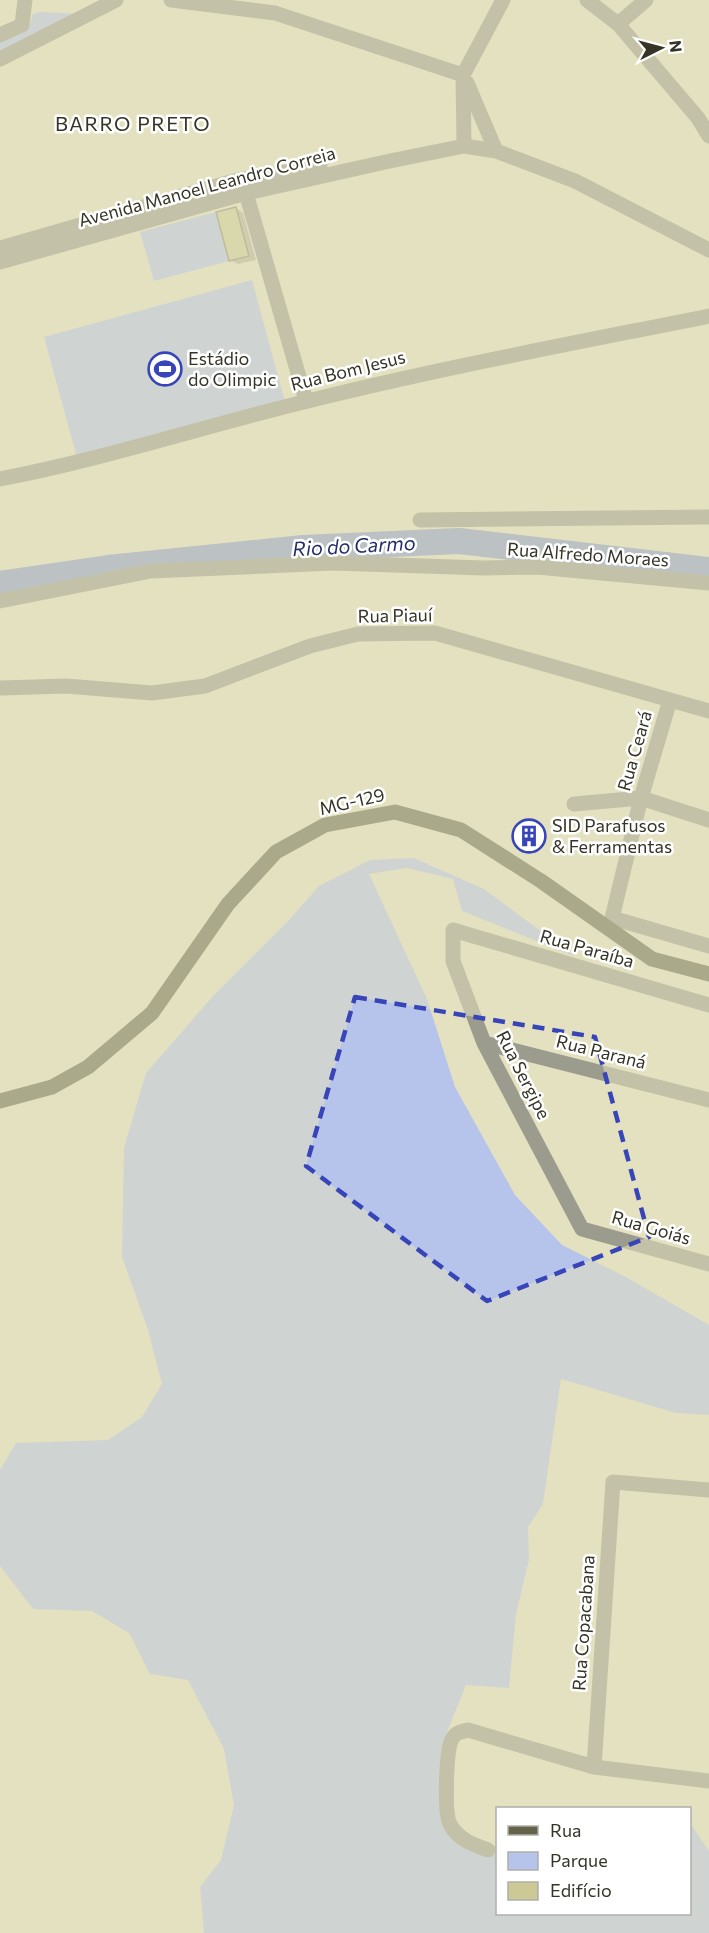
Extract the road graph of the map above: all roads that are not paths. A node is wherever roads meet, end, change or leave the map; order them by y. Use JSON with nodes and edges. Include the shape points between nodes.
{"nodes":[{"id":1,"x":25,"y":0,"type":"edge"},
{"id":2,"x":116,"y":0,"type":"edge"},
{"id":3,"x":171,"y":0,"type":"edge"},
{"id":4,"x":503,"y":0,"type":"edge"},
{"id":5,"x":587,"y":0,"type":"edge"},
{"id":6,"x":646,"y":0,"type":"edge"},
{"id":7,"x":618,"y":24,"type":"junction"},
{"id":8,"x":0,"y":35,"type":"edge"},
{"id":9,"x":0,"y":59,"type":"edge"},
{"id":10,"x":464,"y":75,"type":"junction"},
{"id":11,"x":703,"y":118,"type":"edge"},
{"id":12,"x":709,"y":136,"type":"edge"},
{"id":13,"x":465,"y":144,"type":"junction"},
{"id":14,"x":496,"y":152,"type":"junction"},
{"id":15,"x":246,"y":193,"type":"junction"},
{"id":16,"x":0,"y":248,"type":"edge"},
{"id":17,"x":709,"y":250,"type":"edge"},
{"id":18,"x":0,"y":262,"type":"edge"},
{"id":19,"x":709,"y":316,"type":"edge"},
{"id":20,"x":306,"y":401,"type":"junction"},
{"id":21,"x":0,"y":479,"type":"edge"},
{"id":22,"x":709,"y":517,"type":"edge"},
{"id":23,"x":420,"y":520,"type":"dead end"},
{"id":24,"x":709,"y":583,"type":"edge"},
{"id":25,"x":0,"y":601,"type":"edge"},
{"id":26,"x":0,"y":688,"type":"edge"},
{"id":27,"x":670,"y":700,"type":"junction"},
{"id":28,"x":709,"y":711,"type":"edge"},
{"id":29,"x":641,"y":798,"type":"junction"},
{"id":30,"x":574,"y":804,"type":"dead end"},
{"id":31,"x":709,"y":820,"type":"edge"},
{"id":32,"x":453,"y":930,"type":"joint"},
{"id":33,"x":709,"y":946,"type":"edge"},
{"id":34,"x":709,"y":974,"type":"edge"},
{"id":35,"x":709,"y":1005,"type":"edge"},
{"id":36,"x":484,"y":1043,"type":"junction"},
{"id":37,"x":709,"y":1100,"type":"edge"},
{"id":38,"x":0,"y":1101,"type":"edge"},
{"id":39,"x":582,"y":1229,"type":"joint"},
{"id":40,"x":709,"y":1264,"type":"edge"},
{"id":41,"x":709,"y":1490,"type":"edge"},
{"id":42,"x":594,"y":1767,"type":"junction"},
{"id":43,"x":709,"y":1781,"type":"edge"},
{"id":44,"x":489,"y":1850,"type":"dead end"}],
"edges":[{"from":1,"to":8,"type":"street","via":[[22,25]]},
{"from":2,"to":9,"type":"street"},
{"from":3,"to":10,"type":"street","via":[[275,13]]},
{"from":4,"to":10,"type":"street"},
{"from":5,"to":7,"type":"street"},
{"from":6,"to":7,"type":"street"},
{"from":7,"to":11,"type":"street"},
{"from":10,"to":13,"type":"street"},
{"from":10,"to":14,"type":"street"},
{"from":11,"to":12,"type":"street"},
{"from":13,"to":14,"type":"street","name":"Avenida Manoel Leandro Correia"},
{"from":13,"to":15,"type":"street","name":"Avenida Manoel Leandro Correia"},
{"from":13,"to":16,"type":"street","via":[[234,182]]},
{"from":14,"to":17,"type":"street","name":"Avenida Manoel Leandro Correia","via":[[575,182]]},
{"from":15,"to":18,"type":"street","name":"Avenida Manoel Leandro Correia"},
{"from":15,"to":20,"type":"street"},
{"from":19,"to":20,"type":"street","name":"Rua Bom Jesus"},
{"from":20,"to":21,"type":"street","name":"Rua Bom Jesus","via":[[63,467]]},
{"from":22,"to":23,"type":"street"},
{"from":24,"to":25,"type":"street","name":"Rua Alfredo Moraes","via":[[537,567],[333,563],[151,571]]},
{"from":26,"to":27,"type":"street","name":"Rua Piauí","via":[[66,686],[152,693],[205,686],[310,646],[358,634],[435,633]]},
{"from":27,"to":28,"type":"street","name":"Rua Piauí"},
{"from":27,"to":29,"type":"street","name":"Rua Ceará"},
{"from":29,"to":30,"type":"street"},
{"from":29,"to":31,"type":"street"},
{"from":29,"to":33,"type":"street","name":"Rua Ceará","via":[[612,918]]},
{"from":32,"to":35,"type":"street","name":"Rua Paraíba"},
{"from":32,"to":36,"type":"street","name":"Rua Sergipe","via":[[453,961]]},
{"from":34,"to":38,"type":"main road","name":"MG-129","number":"MG-129","via":[[652,959],[460,830],[395,812],[325,825],[276,852],[228,904],[152,1013],[88,1067],[52,1087]]},
{"from":36,"to":37,"type":"street","name":"Rua Paraná"},
{"from":36,"to":39,"type":"street","name":"Rua Sergipe"},
{"from":39,"to":40,"type":"street","name":"Rua Goiás"},
{"from":41,"to":42,"type":"street","name":"Rua Copacabana","via":[[613,1482]]},
{"from":42,"to":43,"type":"street"},
{"from":42,"to":44,"type":"street","via":[[468,1730],[458,1732],[449,1751],[449,1824],[471,1844]]}]}
